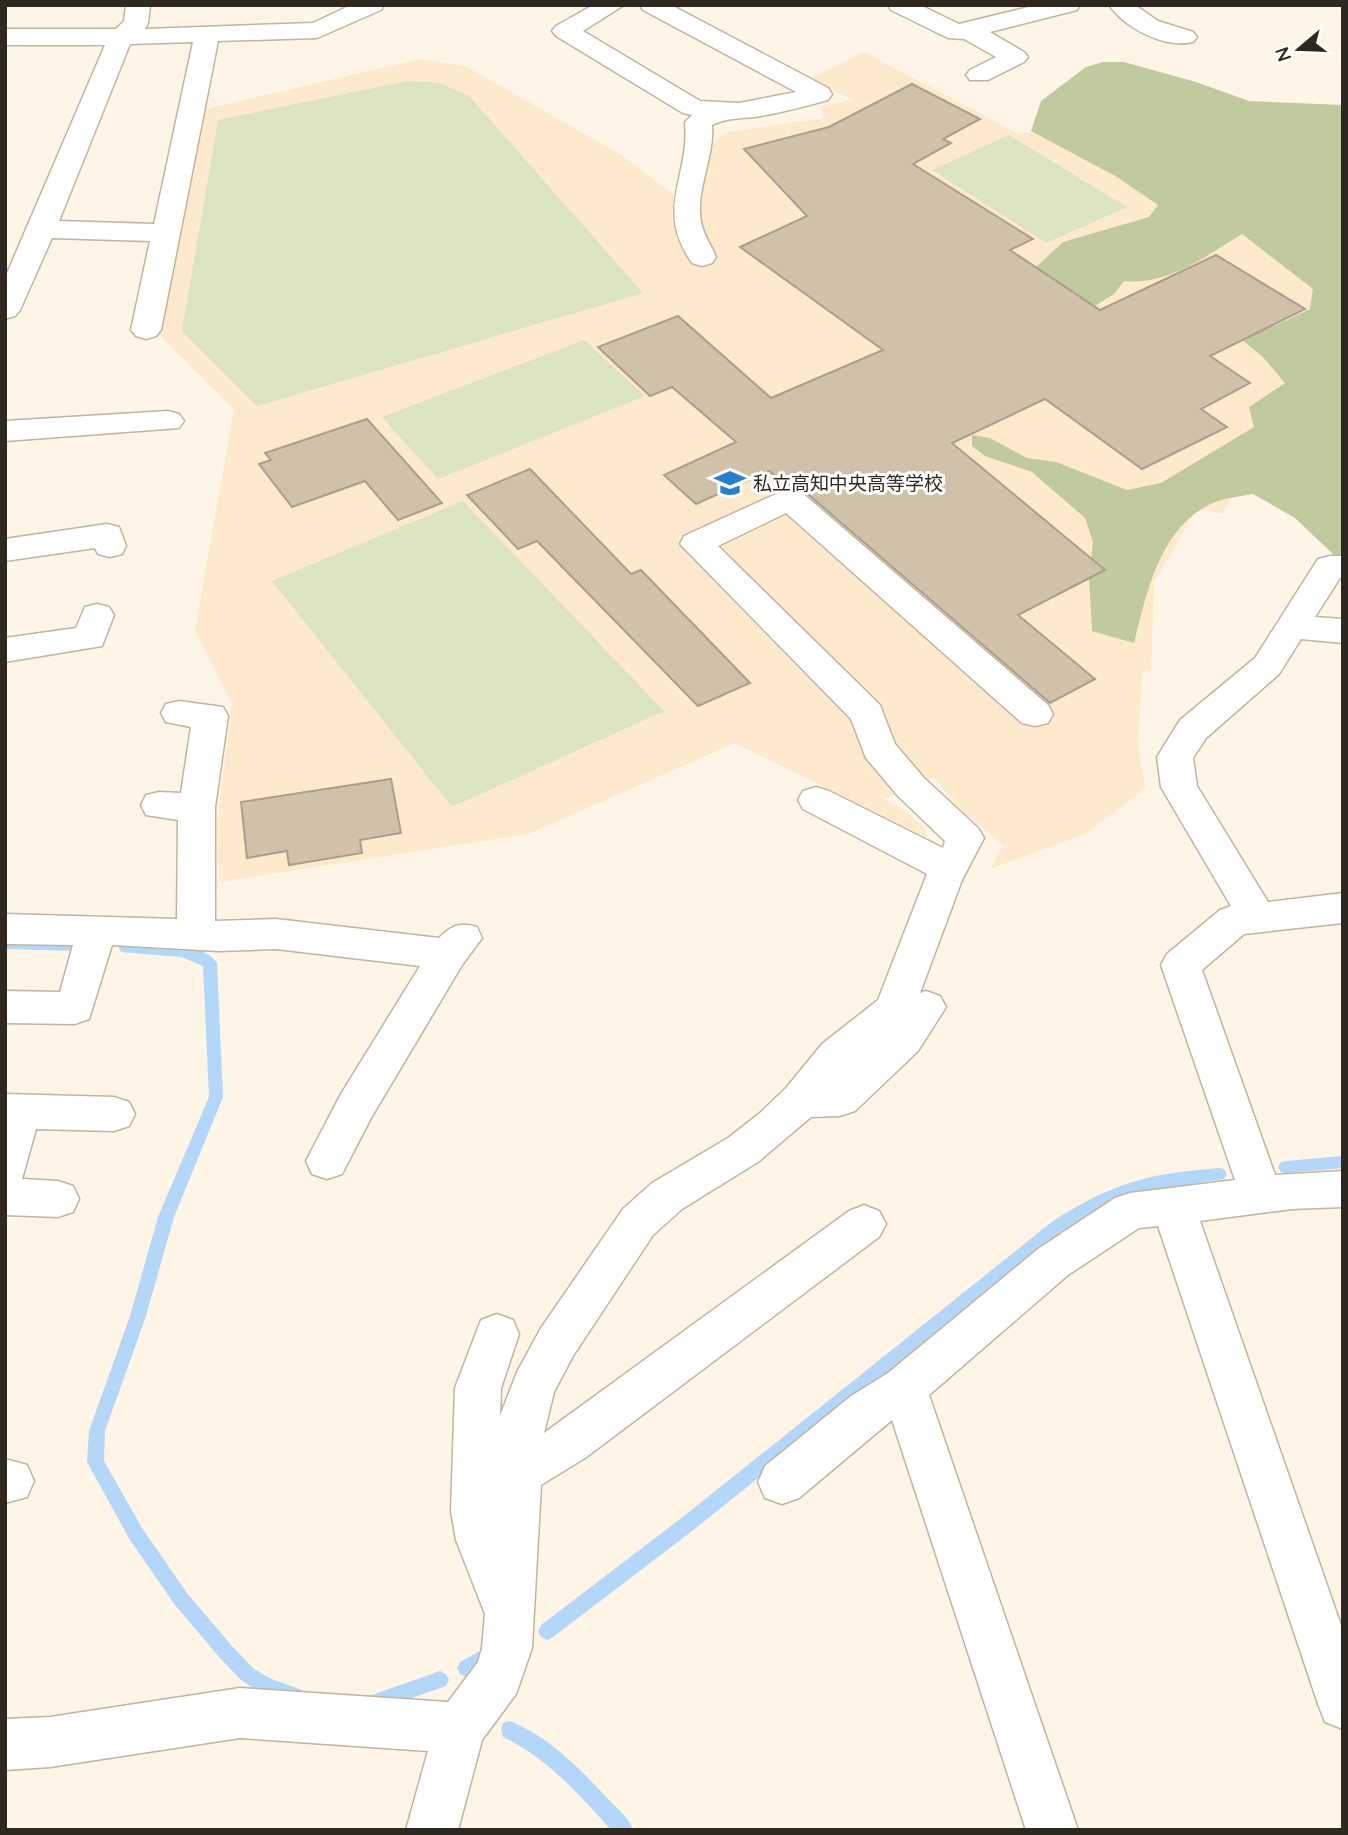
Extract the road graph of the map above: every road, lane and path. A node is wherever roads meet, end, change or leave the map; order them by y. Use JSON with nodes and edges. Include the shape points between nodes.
{"nodes":[{"id":1,"x":138,"y":5,"type":"edge"},
{"id":2,"x":372,"y":5,"type":"edge"},
{"id":3,"x":612,"y":5,"type":"edge"},
{"id":4,"x":652,"y":5,"type":"edge"},
{"id":5,"x":900,"y":5,"type":"edge"},
{"id":6,"x":1068,"y":5,"type":"edge"},
{"id":7,"x":1121,"y":5,"type":"edge"},
{"id":8,"x":967,"y":30,"type":"junction"},
{"id":9,"x":207,"y":35,"type":"junction"},
{"id":10,"x":5,"y":37,"type":"edge"},
{"id":11,"x":122,"y":37,"type":"junction"},
{"id":12,"x":1184,"y":37,"type":"dead end"},
{"id":13,"x":979,"y":75,"type":"dead end"},
{"id":14,"x":817,"y":113,"type":"dead end"},
{"id":15,"x":706,"y":123,"type":"junction"},
{"id":16,"x":42,"y":229,"type":"junction"},
{"id":17,"x":167,"y":233,"type":"junction"},
{"id":18,"x":702,"y":257,"type":"dead end"},
{"id":19,"x":5,"y":310,"type":"edge"},
{"id":20,"x":146,"y":330,"type":"dead end"},
{"id":21,"x":168,"y":421,"type":"dead end"},
{"id":22,"x":5,"y":431,"type":"edge"},
{"id":23,"x":110,"y":546,"type":"dead end"},
{"id":24,"x":5,"y":550,"type":"edge"},
{"id":25,"x":1343,"y":567,"type":"edge"},
{"id":26,"x":97,"y":615,"type":"dead end"},
{"id":27,"x":1292,"y":627,"type":"junction"},
{"id":28,"x":1343,"y":631,"type":"edge"},
{"id":29,"x":5,"y":650,"type":"edge"},
{"id":30,"x":178,"y":713,"type":"dead end"},
{"id":31,"x":1035,"y":714,"type":"dead end"},
{"id":32,"x":816,"y":800,"type":"dead end"},
{"id":33,"x":159,"y":805,"type":"dead end"},
{"id":34,"x":197,"y":807,"type":"junction"},
{"id":35,"x":951,"y":869,"type":"junction"},
{"id":36,"x":1343,"y":908,"type":"edge"},
{"id":37,"x":1258,"y":918,"type":"junction"},
{"id":38,"x":5,"y":929,"type":"edge"},
{"id":39,"x":97,"y":930,"type":"junction"},
{"id":40,"x":196,"y":934,"type":"junction"},
{"id":41,"x":5,"y":1007,"type":"edge"},
{"id":42,"x":926,"y":1007,"type":"dead end"},
{"id":43,"x":801,"y":1100,"type":"junction"},
{"id":44,"x":13,"y":1111,"type":"edge"},
{"id":45,"x":114,"y":1114,"type":"dead end"},
{"id":46,"x":327,"y":1161,"type":"dead end"},
{"id":47,"x":5,"y":1170,"type":"edge"},
{"id":48,"x":1343,"y":1189,"type":"edge"},
{"id":49,"x":1261,"y":1195,"type":"junction"},
{"id":50,"x":5,"y":1198,"type":"edge"},
{"id":51,"x":58,"y":1199,"type":"dead end"},
{"id":52,"x":1172,"y":1206,"type":"junction"},
{"id":53,"x":864,"y":1224,"type":"dead end"},
{"id":54,"x":496,"y":1334,"type":"dead end"},
{"id":55,"x":904,"y":1388,"type":"junction"},
{"id":56,"x":518,"y":1473,"type":"junction"},
{"id":57,"x":782,"y":1482,"type":"dead end"},
{"id":58,"x":509,"y":1616,"type":"junction"},
{"id":59,"x":1343,"y":1704,"type":"edge"},
{"id":60,"x":460,"y":1728,"type":"junction"},
{"id":61,"x":5,"y":1745,"type":"edge"},
{"id":62,"x":432,"y":1830,"type":"edge"},
{"id":63,"x":1052,"y":1830,"type":"edge"}],
"edges":[{"from":1,"to":11,"type":"street","via":[[136,23]]},
{"from":2,"to":9,"type":"street","via":[[317,30]]},
{"from":3,"to":15,"type":"street","via":[[565,31],[692,107]]},
{"from":4,"to":15,"type":"street","via":[[819,94]]},
{"from":5,"to":8,"type":"street","via":[[957,33]]},
{"from":6,"to":8,"type":"street"},
{"from":7,"to":12,"type":"street","via":[[1152,28]]},
{"from":8,"to":13,"type":"street","via":[[1015,57]]},
{"from":9,"to":11,"type":"street"},
{"from":9,"to":17,"type":"street"},
{"from":10,"to":11,"type":"street"},
{"from":11,"to":16,"type":"street"},
{"from":14,"to":15,"type":"street"},
{"from":15,"to":18,"type":"street","via":[[686,212]]},
{"from":16,"to":17,"type":"street"},
{"from":16,"to":19,"type":"street"},
{"from":17,"to":20,"type":"street"},
{"from":21,"to":22,"type":"street"},
{"from":23,"to":24,"type":"street","via":[[107,535]]},
{"from":25,"to":27,"type":"street","via":[[1329,567]]},
{"from":26,"to":29,"type":"street","via":[[90,638]]},
{"from":27,"to":28,"type":"street"},
{"from":27,"to":37,"type":"street","via":[[1267,666],[1193,729],[1175,757],[1180,787]]},
{"from":30,"to":34,"type":"street","via":[[211,716]]},
{"from":31,"to":35,"type":"street","via":[[789,498],[696,544],[867,714],[879,749],[965,838]]},
{"from":32,"to":35,"type":"street"},
{"from":33,"to":34,"type":"street"},
{"from":34,"to":40,"type":"street"},
{"from":35,"to":43,"type":"street","via":[[894,1009],[836,1056]]},
{"from":36,"to":37,"type":"street"},
{"from":37,"to":49,"type":"street","via":[[1234,920],[1181,965]]},
{"from":38,"to":39,"type":"street"},
{"from":39,"to":40,"type":"street"},
{"from":39,"to":41,"type":"street","via":[[75,1007]]},
{"from":40,"to":46,"type":"street","via":[[456,945]]},
{"from":42,"to":43,"type":"street","via":[[904,1040],[840,1099]]},
{"from":43,"to":56,"type":"street","via":[[743,1150],[667,1196],[638,1222],[557,1342],[533,1387],[521,1423]]},
{"from":44,"to":45,"type":"street"},
{"from":44,"to":47,"type":"street"},
{"from":48,"to":49,"type":"street"},
{"from":49,"to":52,"type":"street"},
{"from":50,"to":51,"type":"street"},
{"from":52,"to":55,"type":"street","via":[[1130,1211],[1053,1262]]},
{"from":52,"to":59,"type":"street"},
{"from":53,"to":56,"type":"street","via":[[569,1443]]},
{"from":54,"to":58,"type":"street","via":[[478,1388],[475,1511],[480,1540]]},
{"from":55,"to":57,"type":"street","via":[[867,1411]]},
{"from":55,"to":63,"type":"street"},
{"from":56,"to":58,"type":"street"},
{"from":58,"to":60,"type":"street","via":[[508,1648],[498,1676]]},
{"from":60,"to":61,"type":"street","via":[[240,1713]]},
{"from":60,"to":62,"type":"street"}]}
